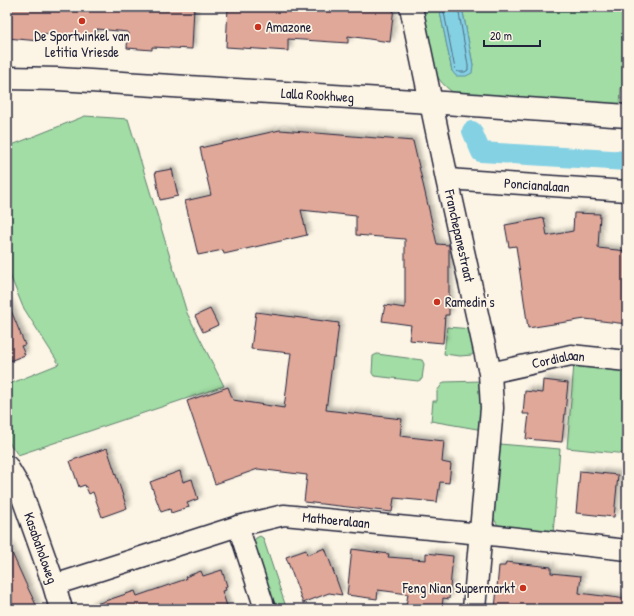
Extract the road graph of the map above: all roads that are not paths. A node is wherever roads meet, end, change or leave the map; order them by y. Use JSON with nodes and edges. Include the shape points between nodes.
{"nodes":[{"id":1,"x":411,"y":7,"type":"edge"},
{"id":2,"x":7,"y":78,"type":"edge"},
{"id":3,"x":430,"y":102,"type":"junction"},
{"id":4,"x":627,"y":116,"type":"edge"},
{"id":5,"x":447,"y":179,"type":"junction"},
{"id":6,"x":627,"y":191,"type":"edge"},
{"id":7,"x":627,"y":362,"type":"edge"},
{"id":8,"x":490,"y":373,"type":"junction"},
{"id":9,"x":7,"y":467,"type":"edge"},
{"id":10,"x":238,"y":526,"type":"junction"},
{"id":11,"x":481,"y":534,"type":"junction"},
{"id":12,"x":627,"y":550,"type":"edge"},
{"id":13,"x":54,"y":585,"type":"junction"},
{"id":14,"x":61,"y":609,"type":"edge"},
{"id":15,"x":265,"y":609,"type":"edge"},
{"id":16,"x":474,"y":609,"type":"edge"}],
"edges":[{"from":1,"to":3,"type":"street","name":"Franchepanestraat"},
{"from":2,"to":3,"type":"street","name":"Lalla Rookhweg"},
{"from":3,"to":4,"type":"street","name":"Lalla Rookhweg"},
{"from":3,"to":5,"type":"street","name":"Franchepanestraat"},
{"from":5,"to":6,"type":"street","name":"Poncianalaan"},
{"from":5,"to":8,"type":"street","name":"Franchepanestraat"},
{"from":7,"to":8,"type":"street","name":"Cordialaan","via":[[571,355]]},
{"from":8,"to":11,"type":"street","name":"Franchepanestraat","via":[[492,408]]},
{"from":9,"to":13,"type":"street","name":"Kasabaholoweg","via":[[20,490]]},
{"from":10,"to":11,"type":"street","name":"Mathoeralaan","via":[[284,515]]},
{"from":10,"to":13,"type":"street","name":"Mathoeralaan"},
{"from":10,"to":15,"type":"street"},
{"from":11,"to":12,"type":"street","name":"Mathoeralaan"},
{"from":11,"to":16,"type":"street","name":"Franchepanestraat"},
{"from":13,"to":14,"type":"street","name":"Kasabaholoweg"}]}
